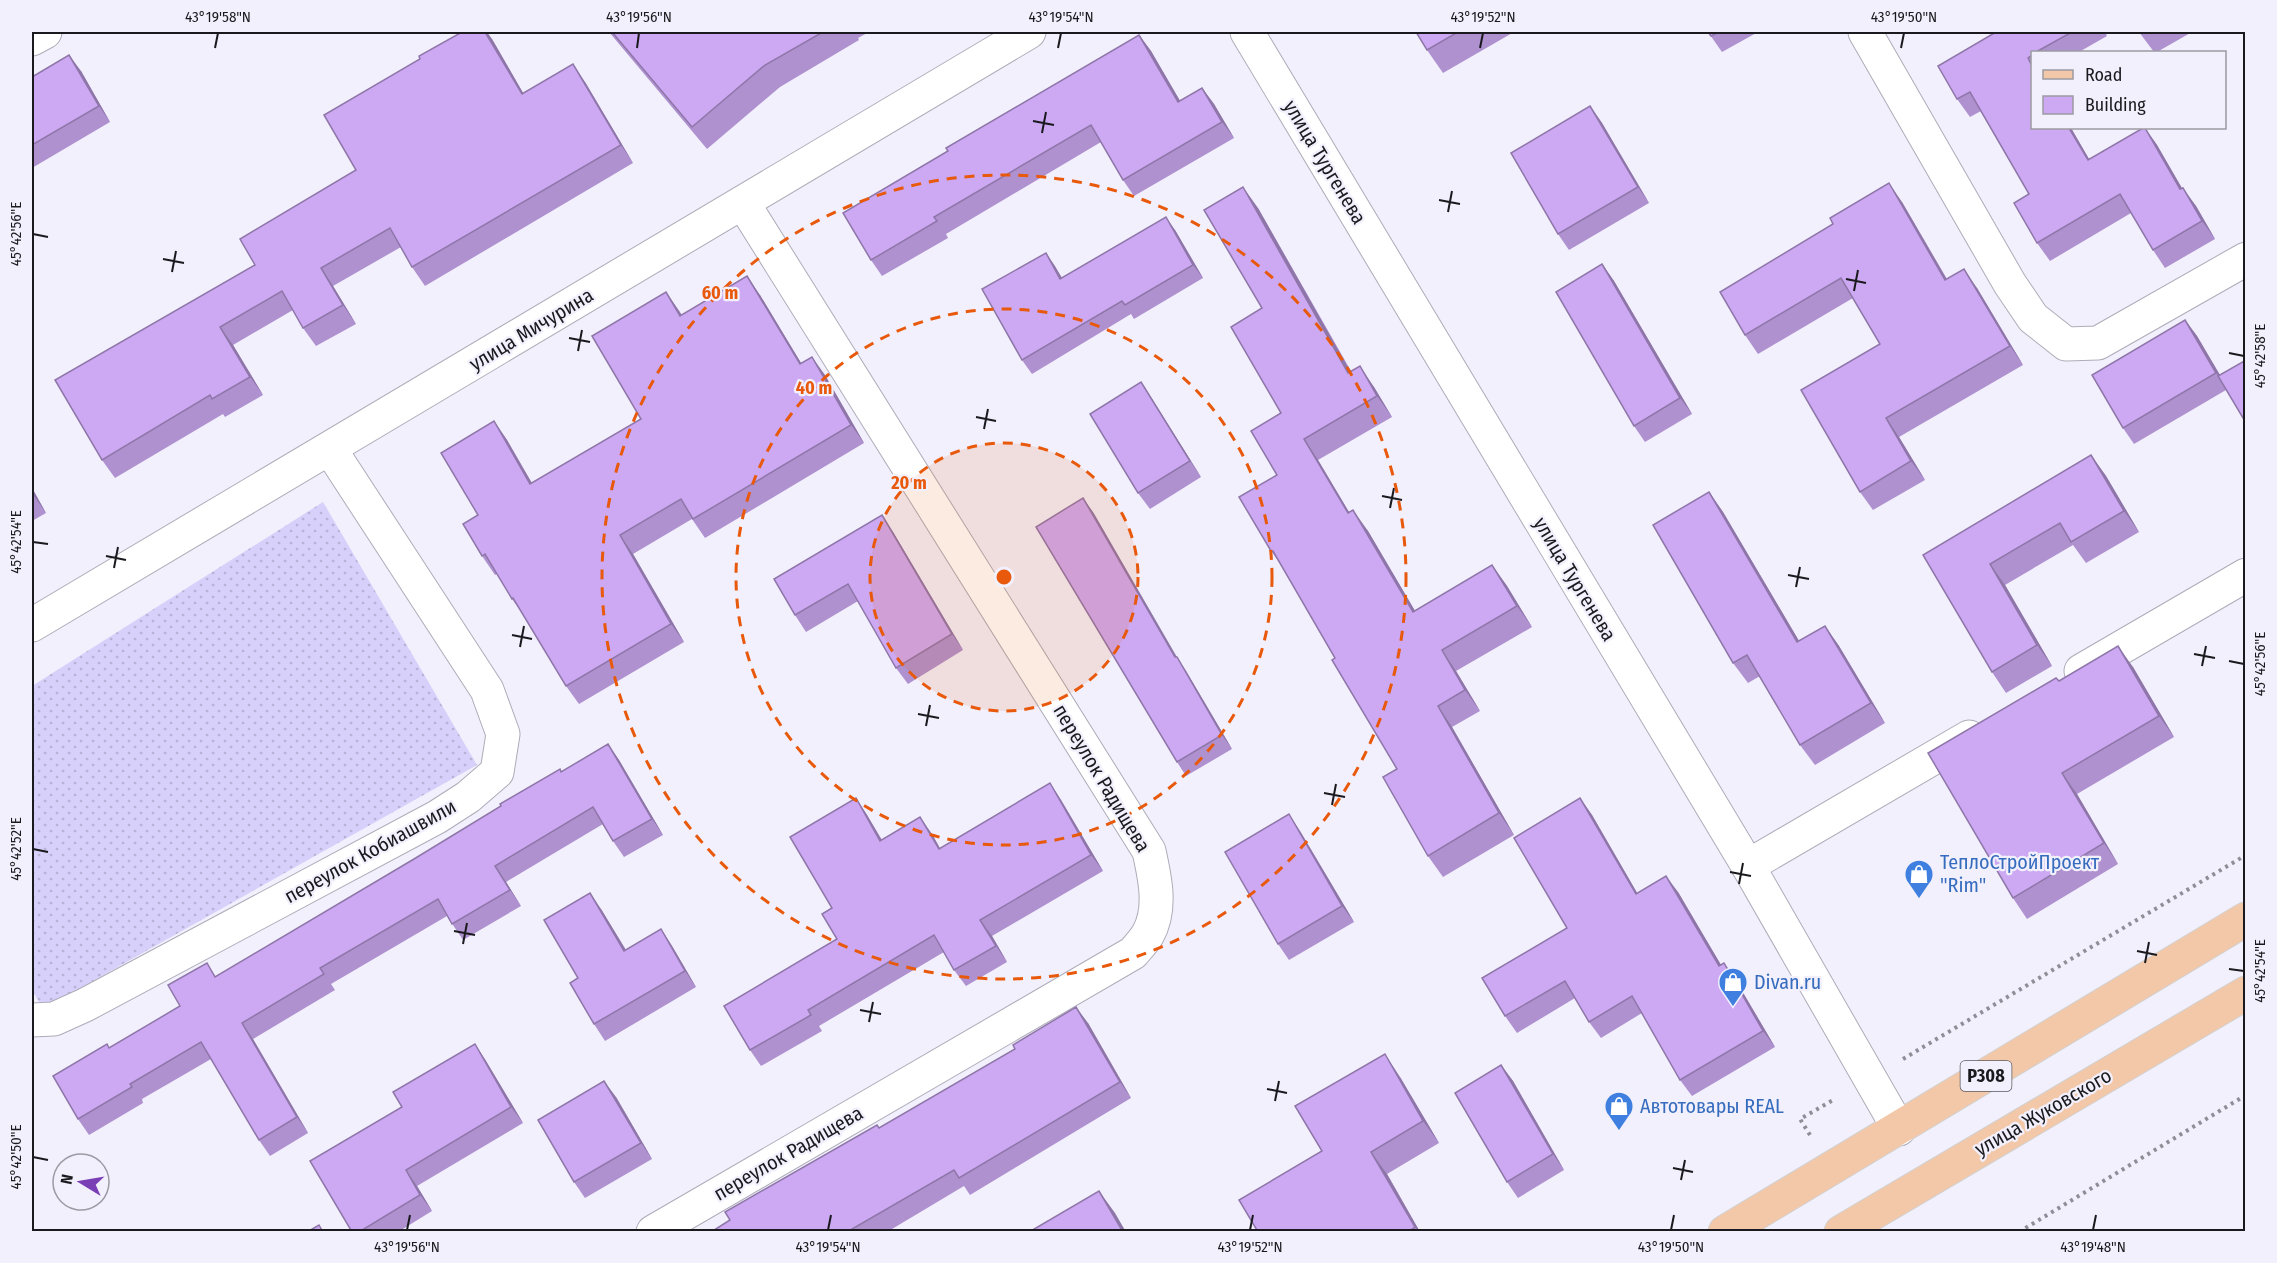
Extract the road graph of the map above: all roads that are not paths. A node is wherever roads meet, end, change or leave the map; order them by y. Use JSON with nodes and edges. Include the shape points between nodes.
{"nodes":[{"id":1,"x":45,"y":32,"type":"edge"},
{"id":2,"x":1029,"y":32,"type":"edge"},
{"id":3,"x":1247,"y":32,"type":"edge"},
{"id":4,"x":1864,"y":32,"type":"edge"},
{"id":5,"x":32,"y":39,"type":"edge"},
{"id":6,"x":743,"y":203,"type":"junction"},
{"id":7,"x":2246,"y":259,"type":"edge"},
{"id":8,"x":330,"y":449,"type":"junction"},
{"id":9,"x":2246,"y":575,"type":"edge"},
{"id":10,"x":32,"y":625,"type":"edge"},
{"id":11,"x":2053,"y":688,"type":"edge"},
{"id":12,"x":1992,"y":724,"type":"edge"},
{"id":13,"x":1748,"y":866,"type":"junction"},
{"id":14,"x":2246,"y":919,"type":"edge"},
{"id":15,"x":2246,"y":993,"type":"edge"},
{"id":16,"x":32,"y":1020,"type":"edge"},
{"id":17,"x":1899,"y":1129,"type":"junction"},
{"id":18,"x":653,"y":1232,"type":"edge"},
{"id":19,"x":1725,"y":1232,"type":"edge"},
{"id":20,"x":1841,"y":1232,"type":"edge"}],
"edges":[{"from":1,"to":5,"type":"street"},
{"from":2,"to":6,"type":"street","name":"улица Мичурина"},
{"from":3,"to":13,"type":"street","name":"улица Тургенева"},
{"from":4,"to":7,"type":"street","via":[[2010,284],[2034,318],[2066,344],[2098,343]]},
{"from":6,"to":8,"type":"street","name":"улица Мичурина"},
{"from":6,"to":18,"type":"street","name":"переулок Радищева","via":[[1149,851],[1156,882],[1156,907],[1148,933],[1133,953]]},
{"from":8,"to":10,"type":"street","name":"улица Мичурина"},
{"from":8,"to":16,"type":"street","name":"переулок Кобиашвили","via":[[487,690],[503,734],[497,772],[460,802],[85,1005],[54,1019]]},
{"from":9,"to":11,"type":"street"},
{"from":12,"to":13,"type":"street"},
{"from":13,"to":17,"type":"street","name":"улица Тургенева"},
{"from":14,"to":17,"type":"main road","number":"P308"},
{"from":15,"to":20,"type":"main road","name":"улица Жуковского"},
{"from":17,"to":19,"type":"main road","number":"P308"}]}
